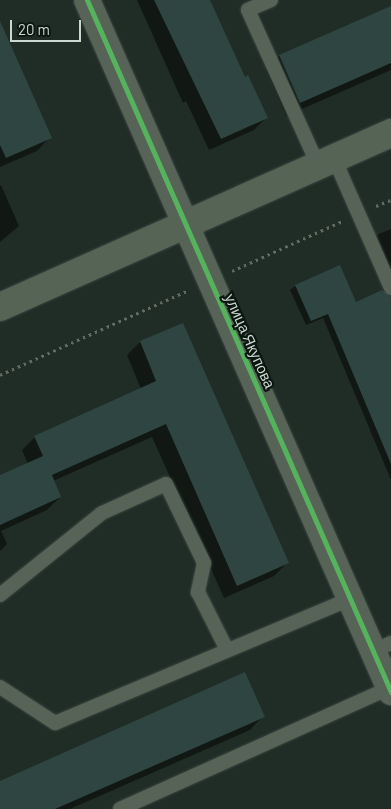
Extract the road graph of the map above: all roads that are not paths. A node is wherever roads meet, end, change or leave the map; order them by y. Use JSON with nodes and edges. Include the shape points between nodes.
{"nodes":[{"id":1,"x":87,"y":0,"type":"edge"},
{"id":2,"x":271,"y":0,"type":"edge"},
{"id":3,"x":246,"y":5,"type":"edge"},
{"id":4,"x":391,"y":133,"type":"edge"},
{"id":5,"x":326,"y":161,"type":"junction"},
{"id":6,"x":185,"y":224,"type":"junction"},
{"id":7,"x":391,"y":288,"type":"edge"},
{"id":8,"x":0,"y":307,"type":"edge"},
{"id":9,"x":0,"y":595,"type":"edge"},
{"id":10,"x":350,"y":599,"type":"junction"},
{"id":11,"x":382,"y":648,"type":"edge"},
{"id":12,"x":227,"y":650,"type":"junction"},
{"id":13,"x":0,"y":687,"type":"edge"},
{"id":14,"x":390,"y":690,"type":"edge"},
{"id":15,"x":120,"y":809,"type":"edge"}],
"edges":[{"from":1,"to":6,"type":"street","name":"улица Якупова"},
{"from":2,"to":3,"type":"lane"},
{"from":3,"to":5,"type":"lane"},
{"from":4,"to":5,"type":"main road"},
{"from":5,"to":6,"type":"main road"},
{"from":5,"to":7,"type":"lane"},
{"from":6,"to":8,"type":"main road"},
{"from":6,"to":10,"type":"street","name":"улица Якупова"},
{"from":9,"to":12,"type":"lane","via":[[102,513],[166,484],[204,563],[198,592]]},
{"from":10,"to":11,"type":"street","name":"улица Якупова"},
{"from":10,"to":12,"type":"lane"},
{"from":11,"to":14,"type":"street","name":"улица Якупова"},
{"from":12,"to":13,"type":"lane","via":[[54,723]]},
{"from":14,"to":15,"type":"lane"}]}
